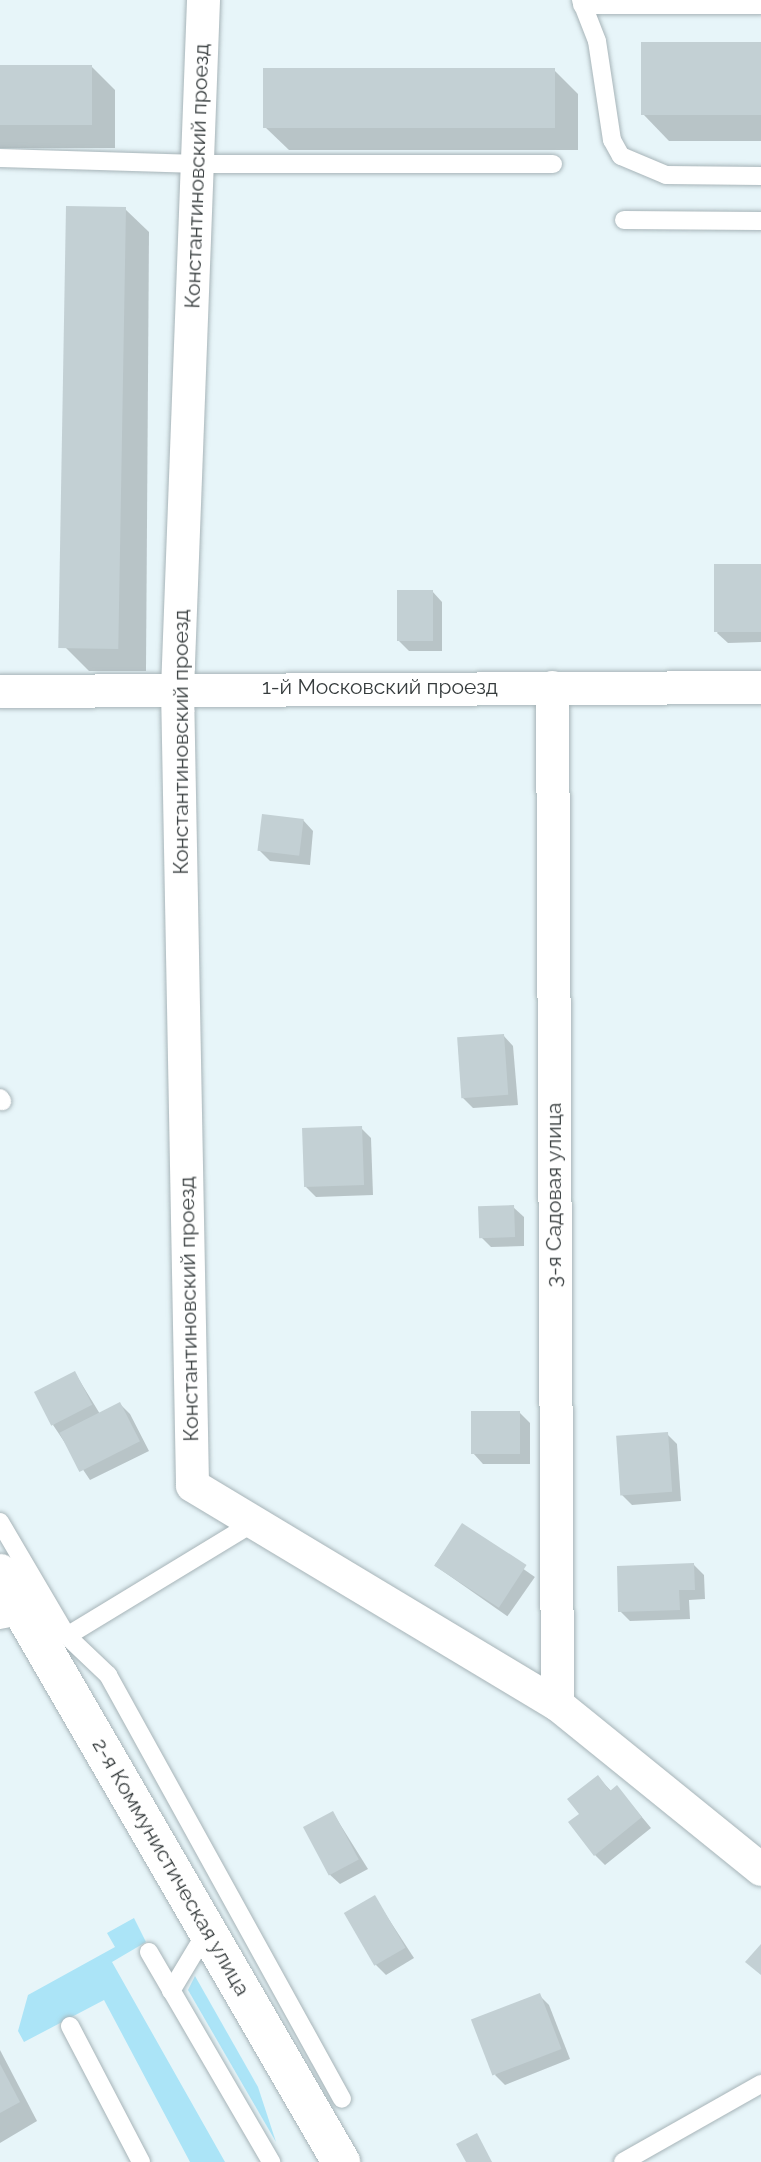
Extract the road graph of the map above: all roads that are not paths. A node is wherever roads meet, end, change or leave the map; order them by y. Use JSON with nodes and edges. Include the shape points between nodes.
{"nodes":[{"id":1,"x":203,"y":0,"type":"edge"},
{"id":2,"x":582,"y":2,"type":"edge"},
{"id":3,"x":761,"y":5,"type":"edge"},
{"id":4,"x":0,"y":158,"type":"edge"},
{"id":5,"x":199,"y":164,"type":"junction"},
{"id":6,"x":552,"y":164,"type":"dead end"},
{"id":7,"x":761,"y":176,"type":"edge"},
{"id":8,"x":624,"y":220,"type":"dead end"},
{"id":9,"x":761,"y":221,"type":"edge"},
{"id":10,"x":552,"y":687,"type":"junction"},
{"id":11,"x":761,"y":687,"type":"edge"},
{"id":12,"x":177,"y":688,"type":"junction"},
{"id":13,"x":0,"y":691,"type":"edge"},
{"id":14,"x":256,"y":1521,"type":"junction"},
{"id":15,"x":0,"y":1522,"type":"edge"},
{"id":16,"x":0,"y":1573,"type":"edge"},
{"id":17,"x":12,"y":1618,"type":"edge"},
{"id":18,"x":68,"y":1636,"type":"junction"},
{"id":19,"x":556,"y":1704,"type":"junction"},
{"id":20,"x":761,"y":1869,"type":"edge"},
{"id":21,"x":208,"y":1930,"type":"junction"},
{"id":22,"x":149,"y":1952,"type":"dead end"},
{"id":23,"x":172,"y":1991,"type":"junction"},
{"id":24,"x":70,"y":2026,"type":"dead end"},
{"id":25,"x":761,"y":2084,"type":"edge"},
{"id":26,"x":342,"y":2098,"type":"dead end"},
{"id":27,"x":141,"y":2162,"type":"edge"},
{"id":28,"x":271,"y":2162,"type":"edge"},
{"id":29,"x":341,"y":2162,"type":"edge"},
{"id":30,"x":623,"y":2162,"type":"edge"}],
"edges":[{"from":1,"to":5,"type":"street","name":"Константиновский проезд"},
{"from":2,"to":3,"type":"lane"},
{"from":2,"to":7,"type":"lane","via":[[599,49],[610,130],[621,156],[666,175]]},
{"from":4,"to":5,"type":"lane"},
{"from":5,"to":6,"type":"lane"},
{"from":5,"to":12,"type":"street","name":"Константиновский проезд"},
{"from":8,"to":9,"type":"lane"},
{"from":10,"to":11,"type":"street","name":"1-й Московский проезд"},
{"from":10,"to":12,"type":"street","name":"1-й Московский проезд"},
{"from":10,"to":19,"type":"street","name":"3-я Садовая улица"},
{"from":12,"to":13,"type":"street","name":"1-й Московский проезд"},
{"from":12,"to":14,"type":"street","name":"Константиновский проезд","via":[[192,1485]]},
{"from":14,"to":18,"type":"lane"},
{"from":14,"to":19,"type":"street"},
{"from":15,"to":18,"type":"lane"},
{"from":16,"to":17,"type":"street","name":"2-я Коммунистическая улица"},
{"from":17,"to":21,"type":"street","name":"2-я Коммунистическая улица"},
{"from":18,"to":26,"type":"lane","via":[[108,1675]]},
{"from":19,"to":20,"type":"street"},
{"from":21,"to":23,"type":"lane"},
{"from":21,"to":29,"type":"street","name":"2-я Коммунистическая улица"},
{"from":22,"to":23,"type":"lane"},
{"from":23,"to":28,"type":"lane"},
{"from":24,"to":27,"type":"lane"},
{"from":25,"to":30,"type":"lane"}]}
